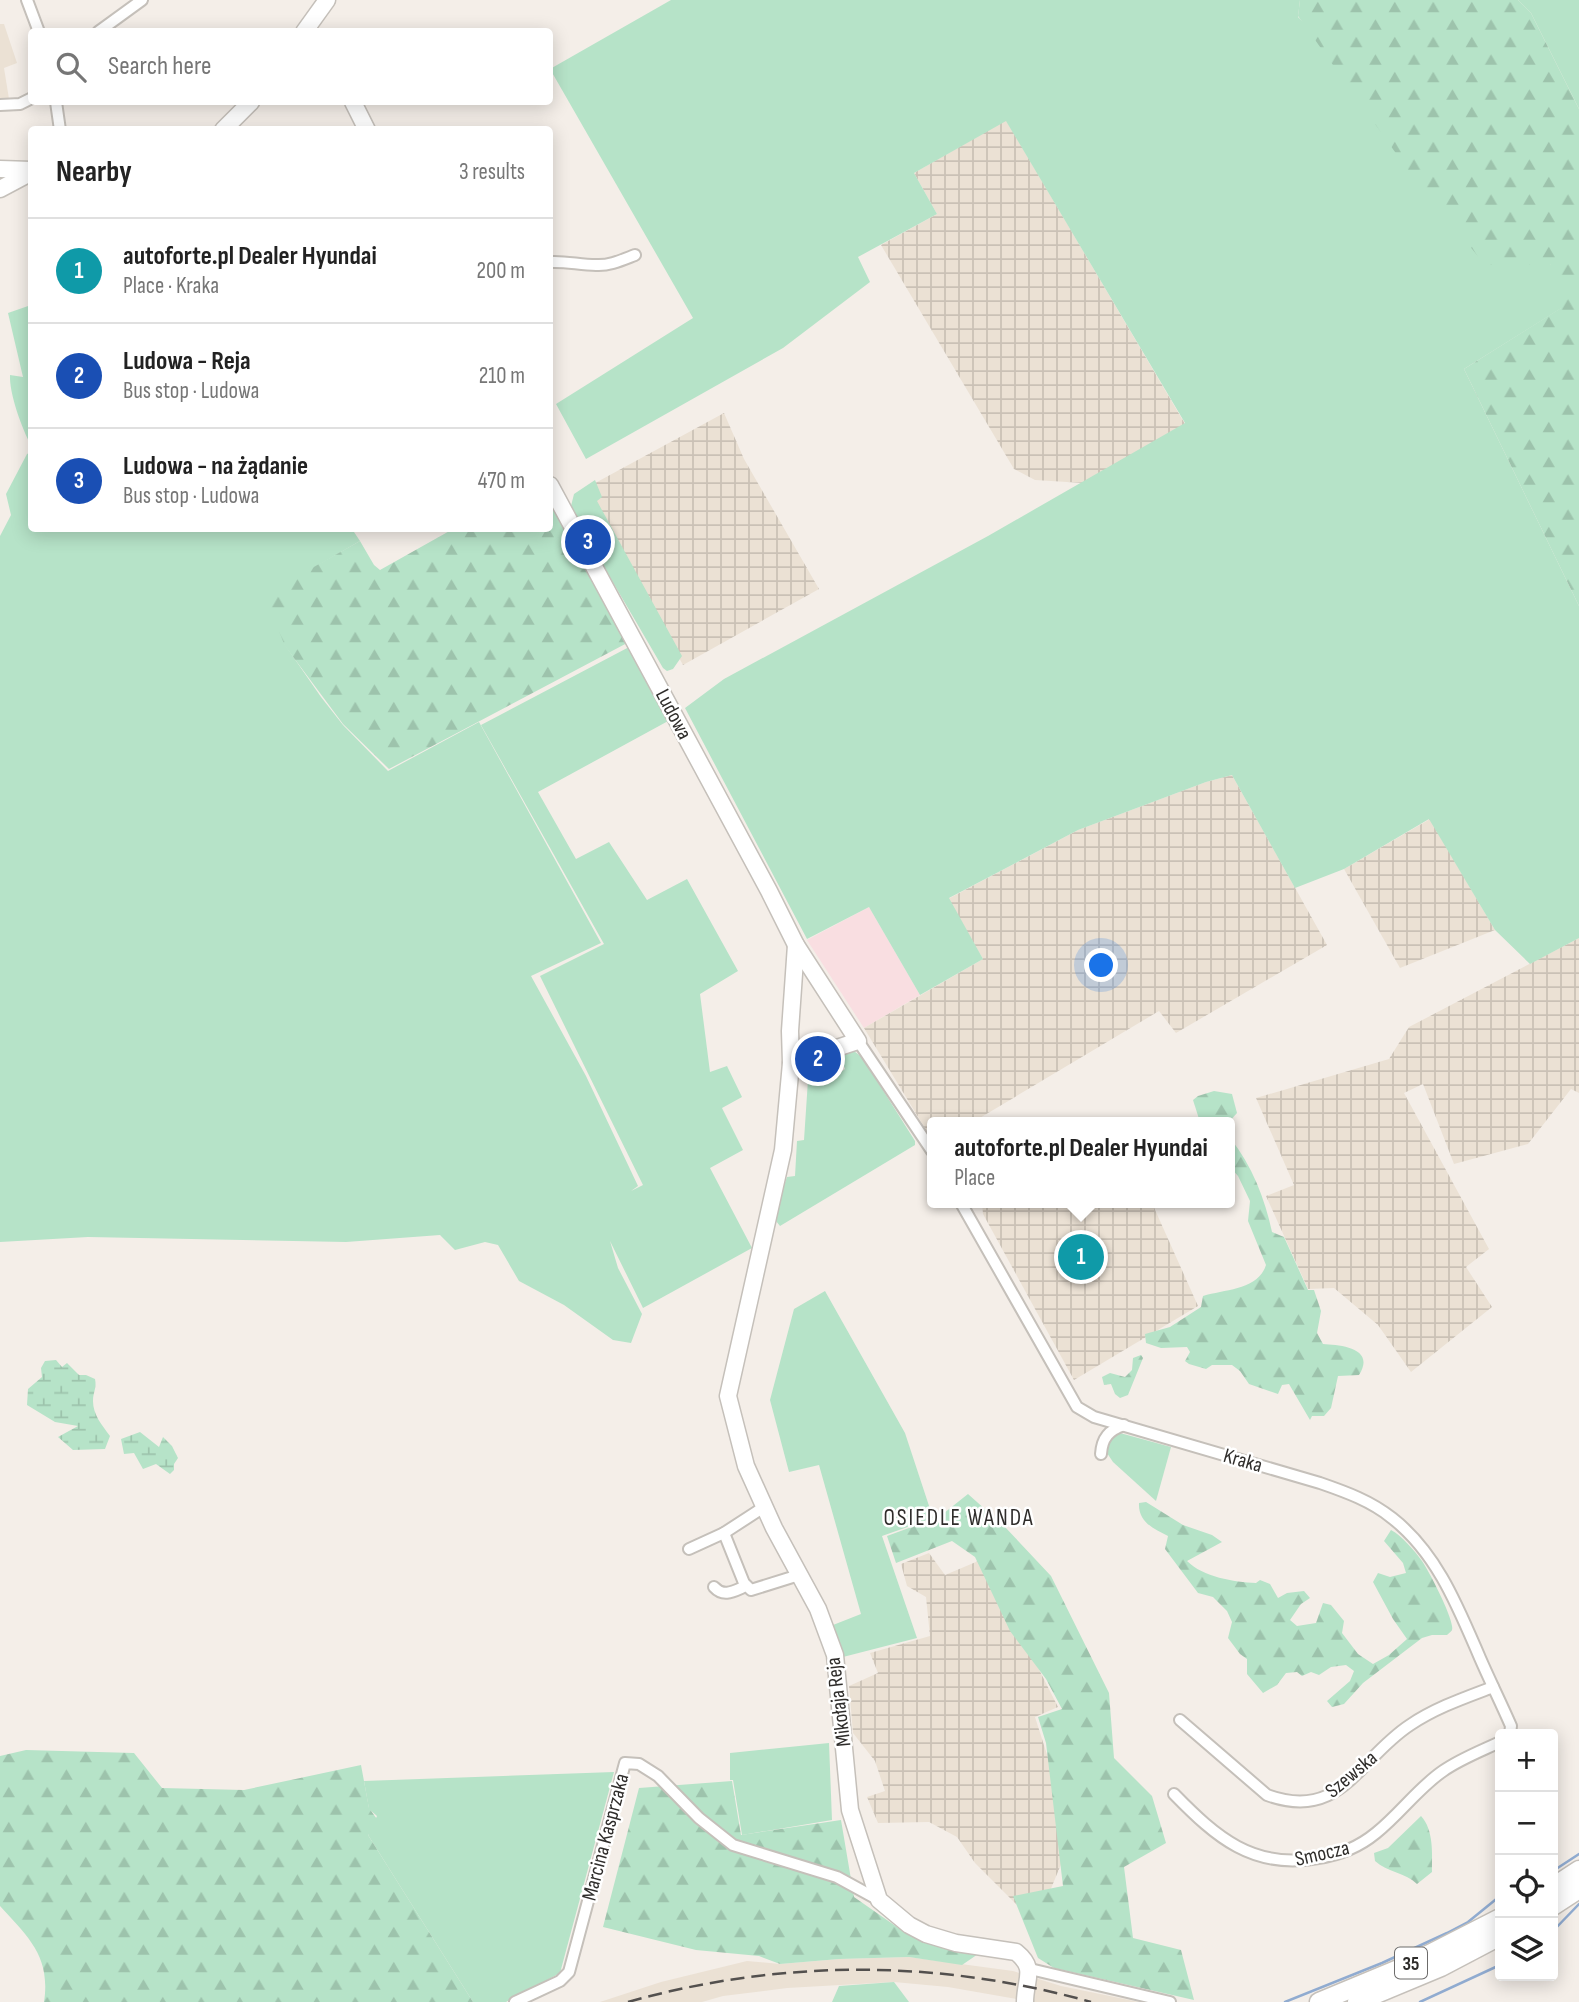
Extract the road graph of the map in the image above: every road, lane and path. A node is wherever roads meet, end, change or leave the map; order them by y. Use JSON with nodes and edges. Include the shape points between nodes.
{"nodes":[{"id":1,"x":27,"y":0,"type":"edge"},
{"id":2,"x":142,"y":0,"type":"edge"},
{"id":3,"x":327,"y":0,"type":"edge"},
{"id":4,"x":316,"y":15,"type":"junction"},
{"id":5,"x":38,"y":28,"type":"edge"},
{"id":6,"x":104,"y":28,"type":"edge"},
{"id":7,"x":307,"y":28,"type":"edge"},
{"id":8,"x":319,"y":28,"type":"edge"},
{"id":9,"x":28,"y":99,"type":"edge"},
{"id":10,"x":0,"y":105,"type":"edge"},
{"id":11,"x":56,"y":105,"type":"edge"},
{"id":12,"x":248,"y":105,"type":"edge"},
{"id":13,"x":354,"y":105,"type":"edge"},
{"id":14,"x":59,"y":126,"type":"edge"},
{"id":15,"x":227,"y":126,"type":"edge"},
{"id":16,"x":365,"y":126,"type":"edge"},
{"id":17,"x":0,"y":170,"type":"edge"},
{"id":18,"x":26,"y":174,"type":"edge"},
{"id":19,"x":0,"y":188,"type":"edge"},
{"id":20,"x":635,"y":256,"type":"dead end"},
{"id":21,"x":553,"y":262,"type":"edge"},
{"id":22,"x":553,"y":491,"type":"edge"},
{"id":23,"x":796,"y":945,"type":"junction"},
{"id":24,"x":858,"y":1041,"type":"junction"},
{"id":25,"x":791,"y":1063,"type":"junction"},
{"id":26,"x":927,"y":1144,"type":"edge"},
{"id":27,"x":964,"y":1208,"type":"edge"},
{"id":28,"x":1124,"y":1425,"type":"junction"},
{"id":29,"x":1101,"y":1454,"type":"dead end"},
{"id":30,"x":764,"y":1507,"type":"junction"},
{"id":31,"x":724,"y":1533,"type":"junction"},
{"id":32,"x":690,"y":1549,"type":"dead end"},
{"id":33,"x":799,"y":1574,"type":"junction"},
{"id":34,"x":746,"y":1586,"type":"junction"},
{"id":35,"x":714,"y":1587,"type":"dead end"},
{"id":36,"x":1493,"y":1687,"type":"junction"},
{"id":37,"x":1180,"y":1720,"type":"dead end"},
{"id":38,"x":1511,"y":1729,"type":"edge"},
{"id":39,"x":1495,"y":1745,"type":"edge"},
{"id":40,"x":1174,"y":1794,"type":"dead end"},
{"id":41,"x":1579,"y":1870,"type":"edge"},
{"id":42,"x":1558,"y":1884,"type":"edge"},
{"id":43,"x":1579,"y":1889,"type":"edge"},
{"id":44,"x":879,"y":1900,"type":"junction"},
{"id":45,"x":1558,"y":1903,"type":"edge"},
{"id":46,"x":1495,"y":1921,"type":"edge"},
{"id":47,"x":1495,"y":1940,"type":"edge"},
{"id":48,"x":1030,"y":1969,"type":"junction"},
{"id":49,"x":515,"y":2002,"type":"edge"},
{"id":50,"x":1025,"y":2002,"type":"edge"},
{"id":51,"x":1170,"y":2002,"type":"edge"},
{"id":52,"x":1319,"y":2002,"type":"edge"},
{"id":53,"x":1357,"y":2002,"type":"edge"}],
"edges":[{"from":1,"to":5,"type":"street"},
{"from":2,"to":6,"type":"street"},
{"from":3,"to":4,"type":"street"},
{"from":4,"to":7,"type":"street"},
{"from":4,"to":8,"type":"street"},
{"from":9,"to":10,"type":"street"},
{"from":11,"to":14,"type":"street"},
{"from":12,"to":15,"type":"street"},
{"from":13,"to":16,"type":"street"},
{"from":17,"to":18,"type":"street"},
{"from":18,"to":19,"type":"street"},
{"from":20,"to":21,"type":"street","via":[[598,266]]},
{"from":22,"to":23,"type":"street","name":"Ludowa"},
{"from":23,"to":24,"type":"street","name":"Ludowa"},
{"from":23,"to":25,"type":"street"},
{"from":24,"to":25,"type":"street"},
{"from":24,"to":26,"type":"street","name":"Ludowa"},
{"from":25,"to":30,"type":"street","name":"Mikołaja Reja","via":[[783,1150],[728,1396],[746,1466]]},
{"from":27,"to":28,"type":"street","name":"Kraka","via":[[1077,1407]]},
{"from":28,"to":29,"type":"street","via":[[1106,1436]]},
{"from":28,"to":36,"type":"street","name":"Kraka","via":[[1356,1495],[1391,1517],[1422,1546],[1444,1580]]},
{"from":30,"to":31,"type":"street"},
{"from":30,"to":33,"type":"street","name":"Mikołaja Reja"},
{"from":31,"to":32,"type":"street"},
{"from":31,"to":34,"type":"street"},
{"from":33,"to":34,"type":"street","via":[[751,1590]]},
{"from":33,"to":44,"type":"street","name":"Mikołaja Reja","via":[[835,1655],[850,1810]]},
{"from":34,"to":35,"type":"street","via":[[726,1594]]},
{"from":36,"to":37,"type":"street","name":"Szewska","via":[[1409,1725],[1345,1785],[1310,1802],[1267,1795]]},
{"from":36,"to":38,"type":"street","name":"Kraka"},
{"from":39,"to":40,"type":"street","name":"Smocza","via":[[1440,1773],[1366,1841],[1305,1861],[1264,1858],[1240,1849],[1220,1837]]},
{"from":41,"to":42,"type":"main road"},
{"from":43,"to":45,"type":"main road"},
{"from":44,"to":48,"type":"street","via":[[926,1934],[1016,1952]]},
{"from":44,"to":49,"type":"street","name":"Marcina Kasprzaka","via":[[837,1877],[733,1845],[657,1776],[639,1764],[625,1763],[569,1972]]},
{"from":46,"to":52,"type":"main road","number":"35","via":[[1408,1965]]},
{"from":47,"to":53,"type":"main road","number":"35"},
{"from":48,"to":50,"type":"street"},
{"from":48,"to":51,"type":"street"}]}
